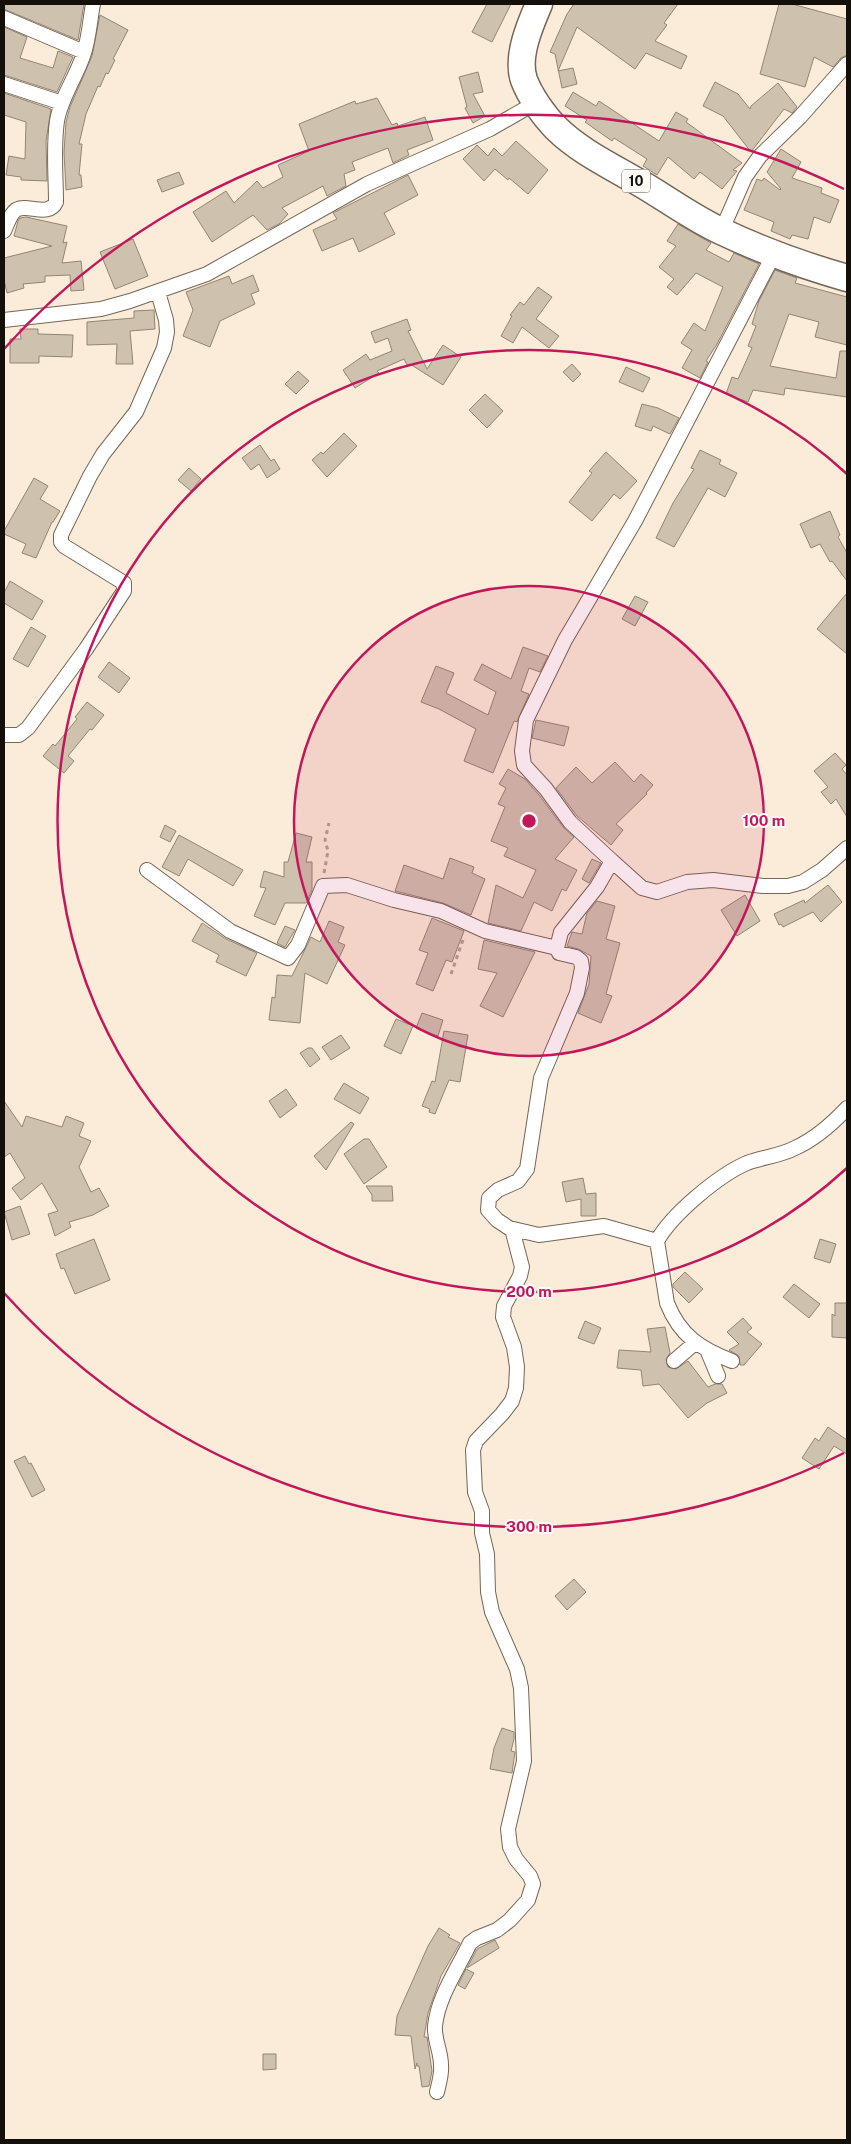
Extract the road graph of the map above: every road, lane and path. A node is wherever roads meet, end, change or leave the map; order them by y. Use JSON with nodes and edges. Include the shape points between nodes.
{"nodes":[{"id":1,"x":93,"y":4,"type":"edge"},
{"id":2,"x":539,"y":4,"type":"edge"},
{"id":3,"x":4,"y":18,"type":"edge"},
{"id":4,"x":84,"y":52,"type":"junction"},
{"id":5,"x":847,"y":64,"type":"edge"},
{"id":6,"x":4,"y":84,"type":"edge"},
{"id":7,"x":537,"y":102,"type":"junction"},
{"id":8,"x":62,"y":103,"type":"junction"},
{"id":9,"x":5,"y":227,"type":"edge"},
{"id":10,"x":721,"y":232,"type":"junction"},
{"id":11,"x":774,"y":254,"type":"junction"},
{"id":12,"x":847,"y":278,"type":"edge"},
{"id":13,"x":158,"y":292,"type":"junction"},
{"id":14,"x":4,"y":320,"type":"edge"},
{"id":15,"x":4,"y":734,"type":"edge"},
{"id":16,"x":329,"y":823,"type":"dead end"},
{"id":17,"x":847,"y":848,"type":"edge"},
{"id":18,"x":612,"y":861,"type":"junction"},
{"id":19,"x":147,"y":870,"type":"dead end"},
{"id":20,"x":323,"y":886,"type":"junction"},
{"id":21,"x":471,"y":926,"type":"junction"},
{"id":22,"x":557,"y":948,"type":"junction"},
{"id":23,"x":451,"y":974,"type":"dead end"},
{"id":24,"x":847,"y":1108,"type":"edge"},
{"id":25,"x":512,"y":1229,"type":"junction"},
{"id":26,"x":659,"y":1247,"type":"junction"},
{"id":27,"x":695,"y":1343,"type":"junction"},
{"id":28,"x":708,"y":1352,"type":"junction"},
{"id":29,"x":674,"y":1361,"type":"dead end"},
{"id":30,"x":732,"y":1361,"type":"dead end"},
{"id":31,"x":718,"y":1376,"type":"dead end"},
{"id":32,"x":437,"y":2092,"type":"dead end"}],
"edges":[{"from":1,"to":4,"type":"street"},
{"from":2,"to":7,"type":"highway","number":"10","via":[[523,52],[524,80]]},
{"from":3,"to":4,"type":"street"},
{"from":4,"to":8,"type":"street"},
{"from":5,"to":10,"type":"street","via":[[760,156],[745,177]]},
{"from":6,"to":8,"type":"street"},
{"from":7,"to":10,"type":"highway","number":"10","via":[[555,127],[574,142]]},
{"from":7,"to":13,"type":"street","via":[[490,129],[367,184],[207,274]]},
{"from":8,"to":9,"type":"street","via":[[57,121],[55,206],[44,210],[18,209]]},
{"from":10,"to":11,"type":"highway","number":"10"},
{"from":11,"to":12,"type":"highway","number":"10"},
{"from":11,"to":18,"type":"street","via":[[635,521],[565,640],[526,720],[522,751],[524,765],[570,822]]},
{"from":13,"to":14,"type":"street","via":[[101,310]]},
{"from":13,"to":15,"type":"street","via":[[166,320],[164,348],[136,412],[99,461],[61,535],[64,546],[124,583],[124,591],[28,728],[19,735]]},
{"from":16,"to":20,"type":"path"},
{"from":17,"to":18,"type":"street","via":[[804,882],[788,886],[713,880],[688,882],[657,892],[642,888]]},
{"from":18,"to":22,"type":"street","via":[[598,887],[561,932]]},
{"from":19,"to":20,"type":"street","via":[[230,931],[288,958],[298,945]]},
{"from":20,"to":21,"type":"street","via":[[347,885],[440,911]]},
{"from":21,"to":22,"type":"street"},
{"from":21,"to":23,"type":"path","via":[[460,943]]},
{"from":22,"to":25,"type":"street","via":[[559,953],[581,961],[582,968],[577,993],[541,1078],[527,1169],[518,1181],[489,1198],[488,1210]]},
{"from":24,"to":26,"type":"street","via":[[795,1149],[747,1163],[705,1190],[663,1230]]},
{"from":25,"to":26,"type":"street","via":[[539,1235],[604,1226]]},
{"from":25,"to":32,"type":"street","via":[[522,1267],[504,1306],[503,1317],[514,1347],[516,1388],[512,1401],[476,1441],[473,1450],[475,1492],[482,1511],[490,1598],[496,1622],[517,1669],[521,1696],[524,1761],[508,1829],[510,1847],[533,1884],[528,1900],[510,1920],[470,1943],[444,1992],[435,2026],[435,2041],[442,2064]]},
{"from":26,"to":27,"type":"street","via":[[670,1312]]},
{"from":27,"to":28,"type":"street"},
{"from":27,"to":29,"type":"street"},
{"from":28,"to":30,"type":"street"},
{"from":28,"to":31,"type":"street"}]}
